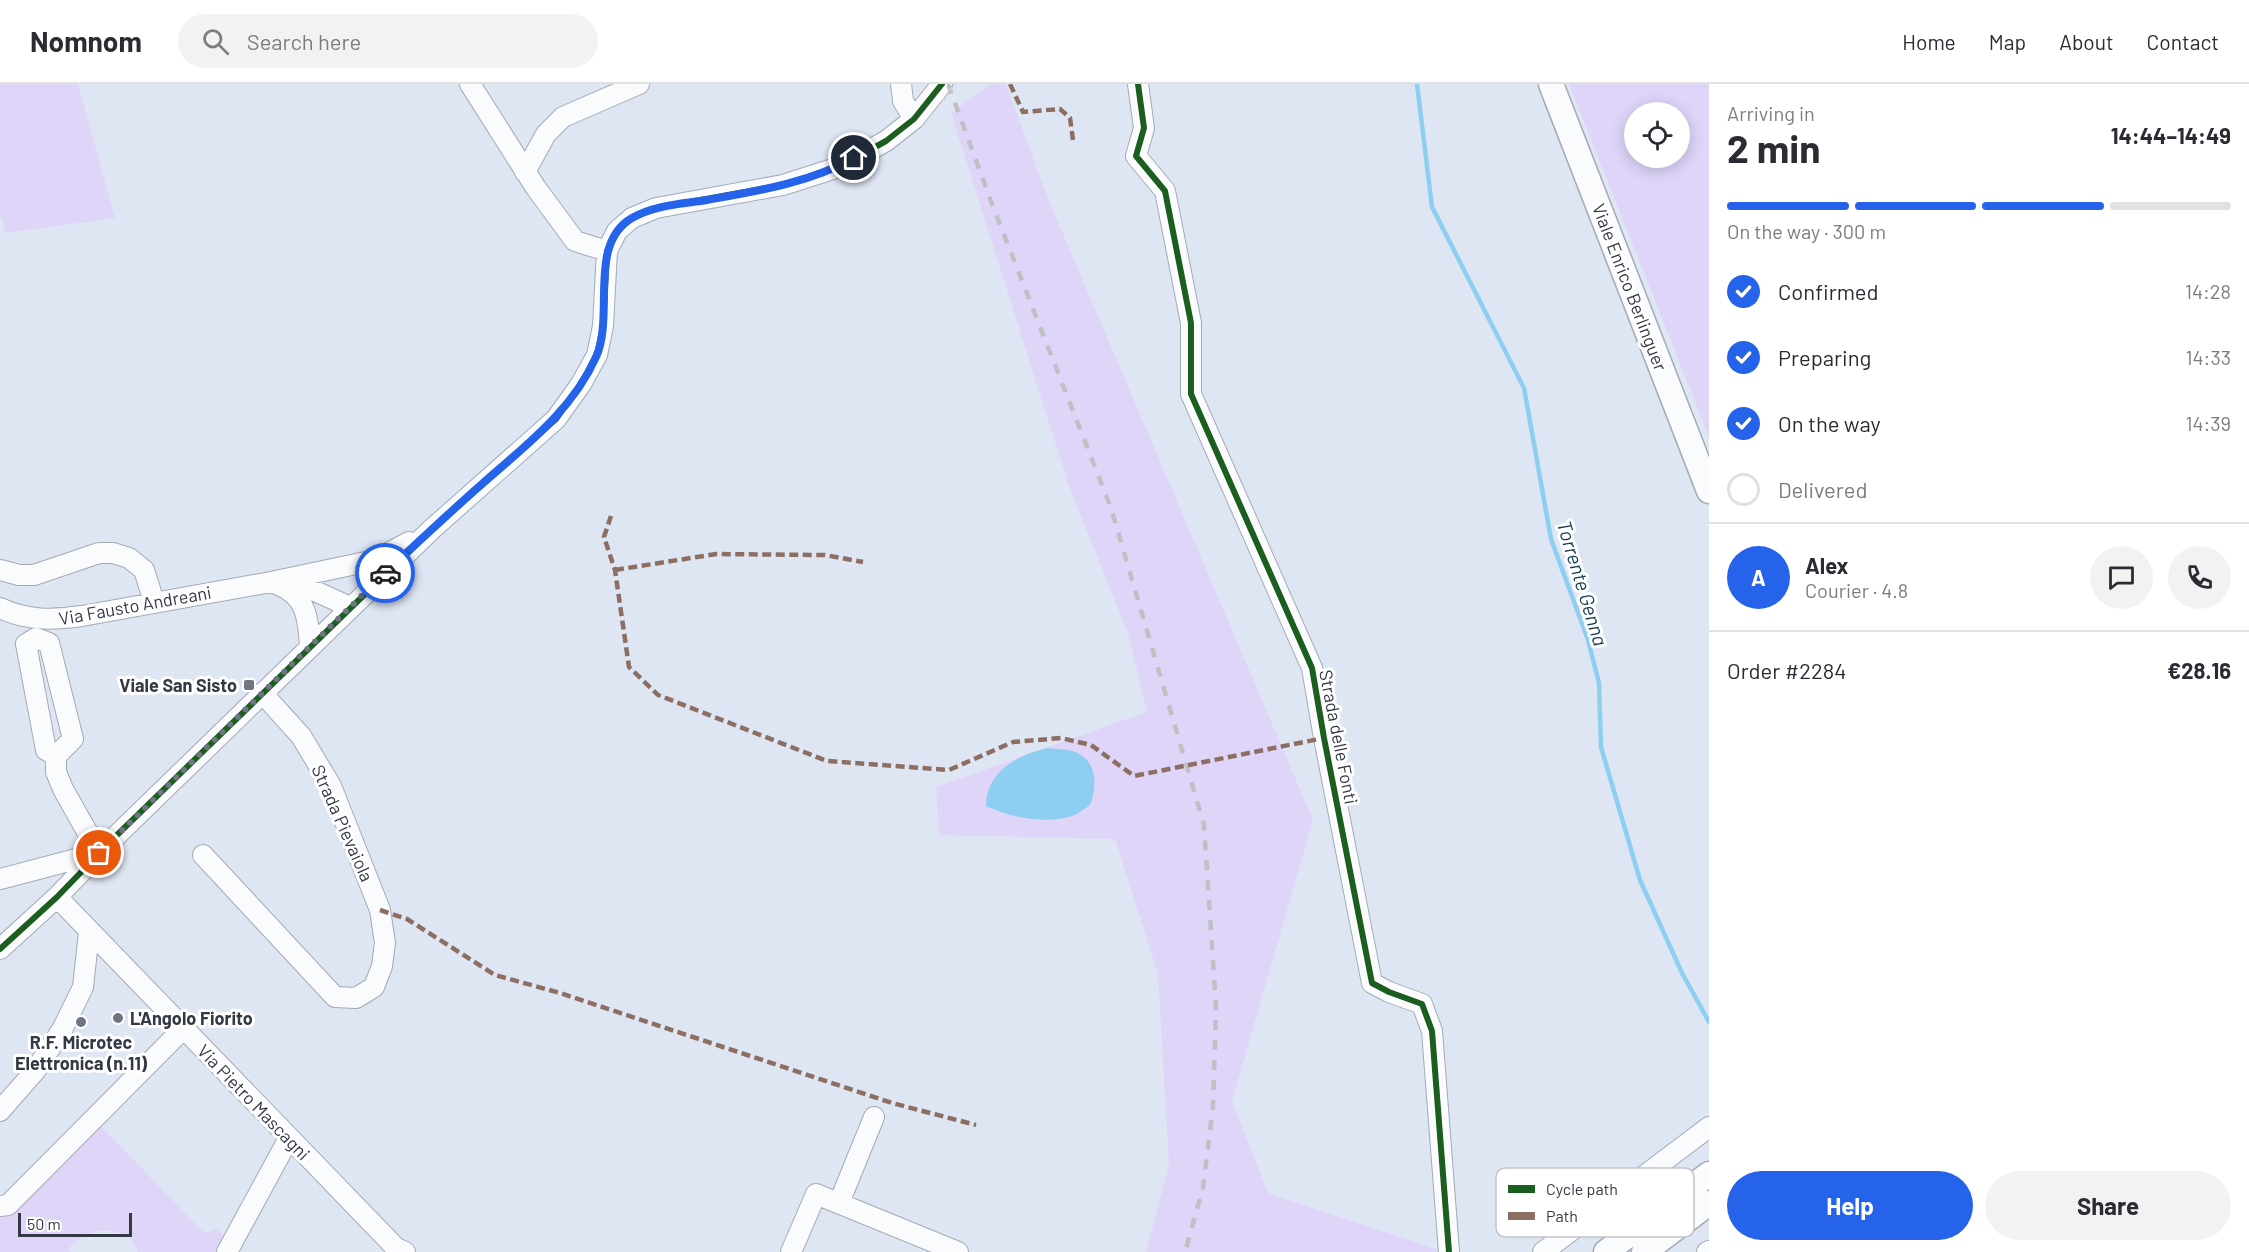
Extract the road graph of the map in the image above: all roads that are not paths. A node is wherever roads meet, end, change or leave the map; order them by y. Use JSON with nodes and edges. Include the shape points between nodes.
{"nodes":[{"id":1,"x":470,"y":84,"type":"edge"},
{"id":2,"x":639,"y":84,"type":"edge"},
{"id":3,"x":901,"y":84,"type":"edge"},
{"id":4,"x":1138,"y":84,"type":"edge"},
{"id":5,"x":1551,"y":84,"type":"edge"},
{"id":6,"x":940,"y":93,"type":"edge"},
{"id":7,"x":914,"y":118,"type":"junction"},
{"id":8,"x":525,"y":172,"type":"junction"},
{"id":9,"x":607,"y":251,"type":"junction"},
{"id":10,"x":1709,"y":491,"type":"edge"},
{"id":11,"x":432,"y":529,"type":"junction"},
{"id":12,"x":0,"y":570,"type":"edge"},
{"id":13,"x":319,"y":572,"type":"junction"},
{"id":14,"x":280,"y":585,"type":"junction"},
{"id":15,"x":154,"y":602,"type":"junction"},
{"id":16,"x":350,"y":607,"type":"junction"},
{"id":17,"x":0,"y":608,"type":"edge"},
{"id":18,"x":310,"y":646,"type":"junction"},
{"id":19,"x":262,"y":693,"type":"junction"},
{"id":20,"x":56,"y":756,"type":"junction"},
{"id":21,"x":99,"y":853,"type":"junction"},
{"id":22,"x":203,"y":855,"type":"dead end"},
{"id":23,"x":0,"y":879,"type":"edge"},
{"id":24,"x":57,"y":897,"type":"junction"},
{"id":25,"x":89,"y":932,"type":"junction"},
{"id":26,"x":0,"y":949,"type":"edge"},
{"id":27,"x":183,"y":1029,"type":"junction"},
{"id":28,"x":0,"y":1111,"type":"edge"},
{"id":29,"x":874,"y":1117,"type":"dead end"},
{"id":30,"x":1709,"y":1127,"type":"edge"},
{"id":31,"x":289,"y":1138,"type":"junction"},
{"id":32,"x":1655,"y":1168,"type":"edge"},
{"id":33,"x":1709,"y":1174,"type":"edge"},
{"id":34,"x":1694,"y":1185,"type":"edge"},
{"id":35,"x":839,"y":1203,"type":"junction"},
{"id":36,"x":1709,"y":1203,"type":"edge"},
{"id":37,"x":0,"y":1206,"type":"edge"},
{"id":38,"x":1694,"y":1214,"type":"edge"},
{"id":39,"x":1564,"y":1237,"type":"edge"},
{"id":40,"x":1626,"y":1237,"type":"edge"},
{"id":41,"x":1664,"y":1237,"type":"edge"},
{"id":42,"x":227,"y":1252,"type":"edge"},
{"id":43,"x":405,"y":1252,"type":"edge"},
{"id":44,"x":790,"y":1252,"type":"edge"},
{"id":45,"x":958,"y":1252,"type":"edge"},
{"id":46,"x":1449,"y":1252,"type":"edge"},
{"id":47,"x":1544,"y":1252,"type":"edge"},
{"id":48,"x":1606,"y":1252,"type":"edge"},
{"id":49,"x":1644,"y":1252,"type":"edge"}],
"edges":[{"from":1,"to":8,"type":"street"},
{"from":2,"to":8,"type":"street","via":[[563,117],[546,134]]},
{"from":3,"to":7,"type":"street","via":[[903,101]]},
{"from":4,"to":46,"type":"street","name":"Strada delle Fonti","via":[[1144,128],[1136,156],[1165,191],[1191,323],[1191,394],[1312,668],[1372,983],[1422,1004],[1432,1030]]},
{"from":5,"to":10,"type":"main road","name":"Viale Enrico Berlinguer"},
{"from":6,"to":7,"type":"street"},
{"from":7,"to":9,"type":"street","via":[[886,141],[839,167],[783,185],[656,208],[632,218],[616,231]]},
{"from":8,"to":9,"type":"street","via":[[575,241]]},
{"from":9,"to":11,"type":"street","via":[[603,326],[597,356],[581,384],[556,419]]},
{"from":11,"to":13,"type":"street","name":"Via Fausto Andreani","via":[[375,560]]},
{"from":11,"to":16,"type":"street"},
{"from":12,"to":15,"type":"street","via":[[34,575],[99,553],[113,553],[129,558],[144,570]]},
{"from":13,"to":14,"type":"street","name":"Via Fausto Andreani"},
{"from":13,"to":16,"type":"street","via":[[343,589]]},
{"from":14,"to":15,"type":"street","name":"Via Fausto Andreani"},
{"from":14,"to":16,"type":"street","name":"Via Fausto Andreani","via":[[304,586]]},
{"from":14,"to":18,"type":"street","via":[[304,607]]},
{"from":15,"to":17,"type":"street","name":"Via Fausto Andreani","via":[[56,620],[29,618]]},
{"from":16,"to":18,"type":"street"},
{"from":18,"to":19,"type":"street"},
{"from":19,"to":21,"type":"street"},
{"from":19,"to":22,"type":"street","name":"Strada Pievaiola","via":[[302,736],[331,786],[380,910],[385,943],[374,987],[356,998],[335,997]]},
{"from":20,"to":20,"type":"street","via":[[73,739],[49,643],[36,638],[26,644],[46,750]]},
{"from":20,"to":21,"type":"street","via":[[56,772],[63,789]]},
{"from":21,"to":23,"type":"street"},
{"from":21,"to":24,"type":"street"},
{"from":24,"to":25,"type":"street","name":"Via Pietro Mascagni"},
{"from":24,"to":26,"type":"street"},
{"from":25,"to":27,"type":"street","name":"Via Pietro Mascagni"},
{"from":25,"to":28,"type":"street","via":[[83,987],[63,1028],[35,1071]]},
{"from":27,"to":31,"type":"street","name":"Via Pietro Mascagni"},
{"from":27,"to":37,"type":"street","via":[[9,1205]]},
{"from":29,"to":35,"type":"street"},
{"from":30,"to":32,"type":"street"},
{"from":31,"to":42,"type":"street"},
{"from":31,"to":43,"type":"street","name":"Via Pietro Mascagni","via":[[396,1248]]},
{"from":33,"to":34,"type":"main road"},
{"from":35,"to":44,"type":"street","via":[[816,1194]]},
{"from":35,"to":45,"type":"street"},
{"from":36,"to":38,"type":"main road"},
{"from":39,"to":47,"type":"street"},
{"from":40,"to":48,"type":"main road"},
{"from":41,"to":49,"type":"main road"}]}
